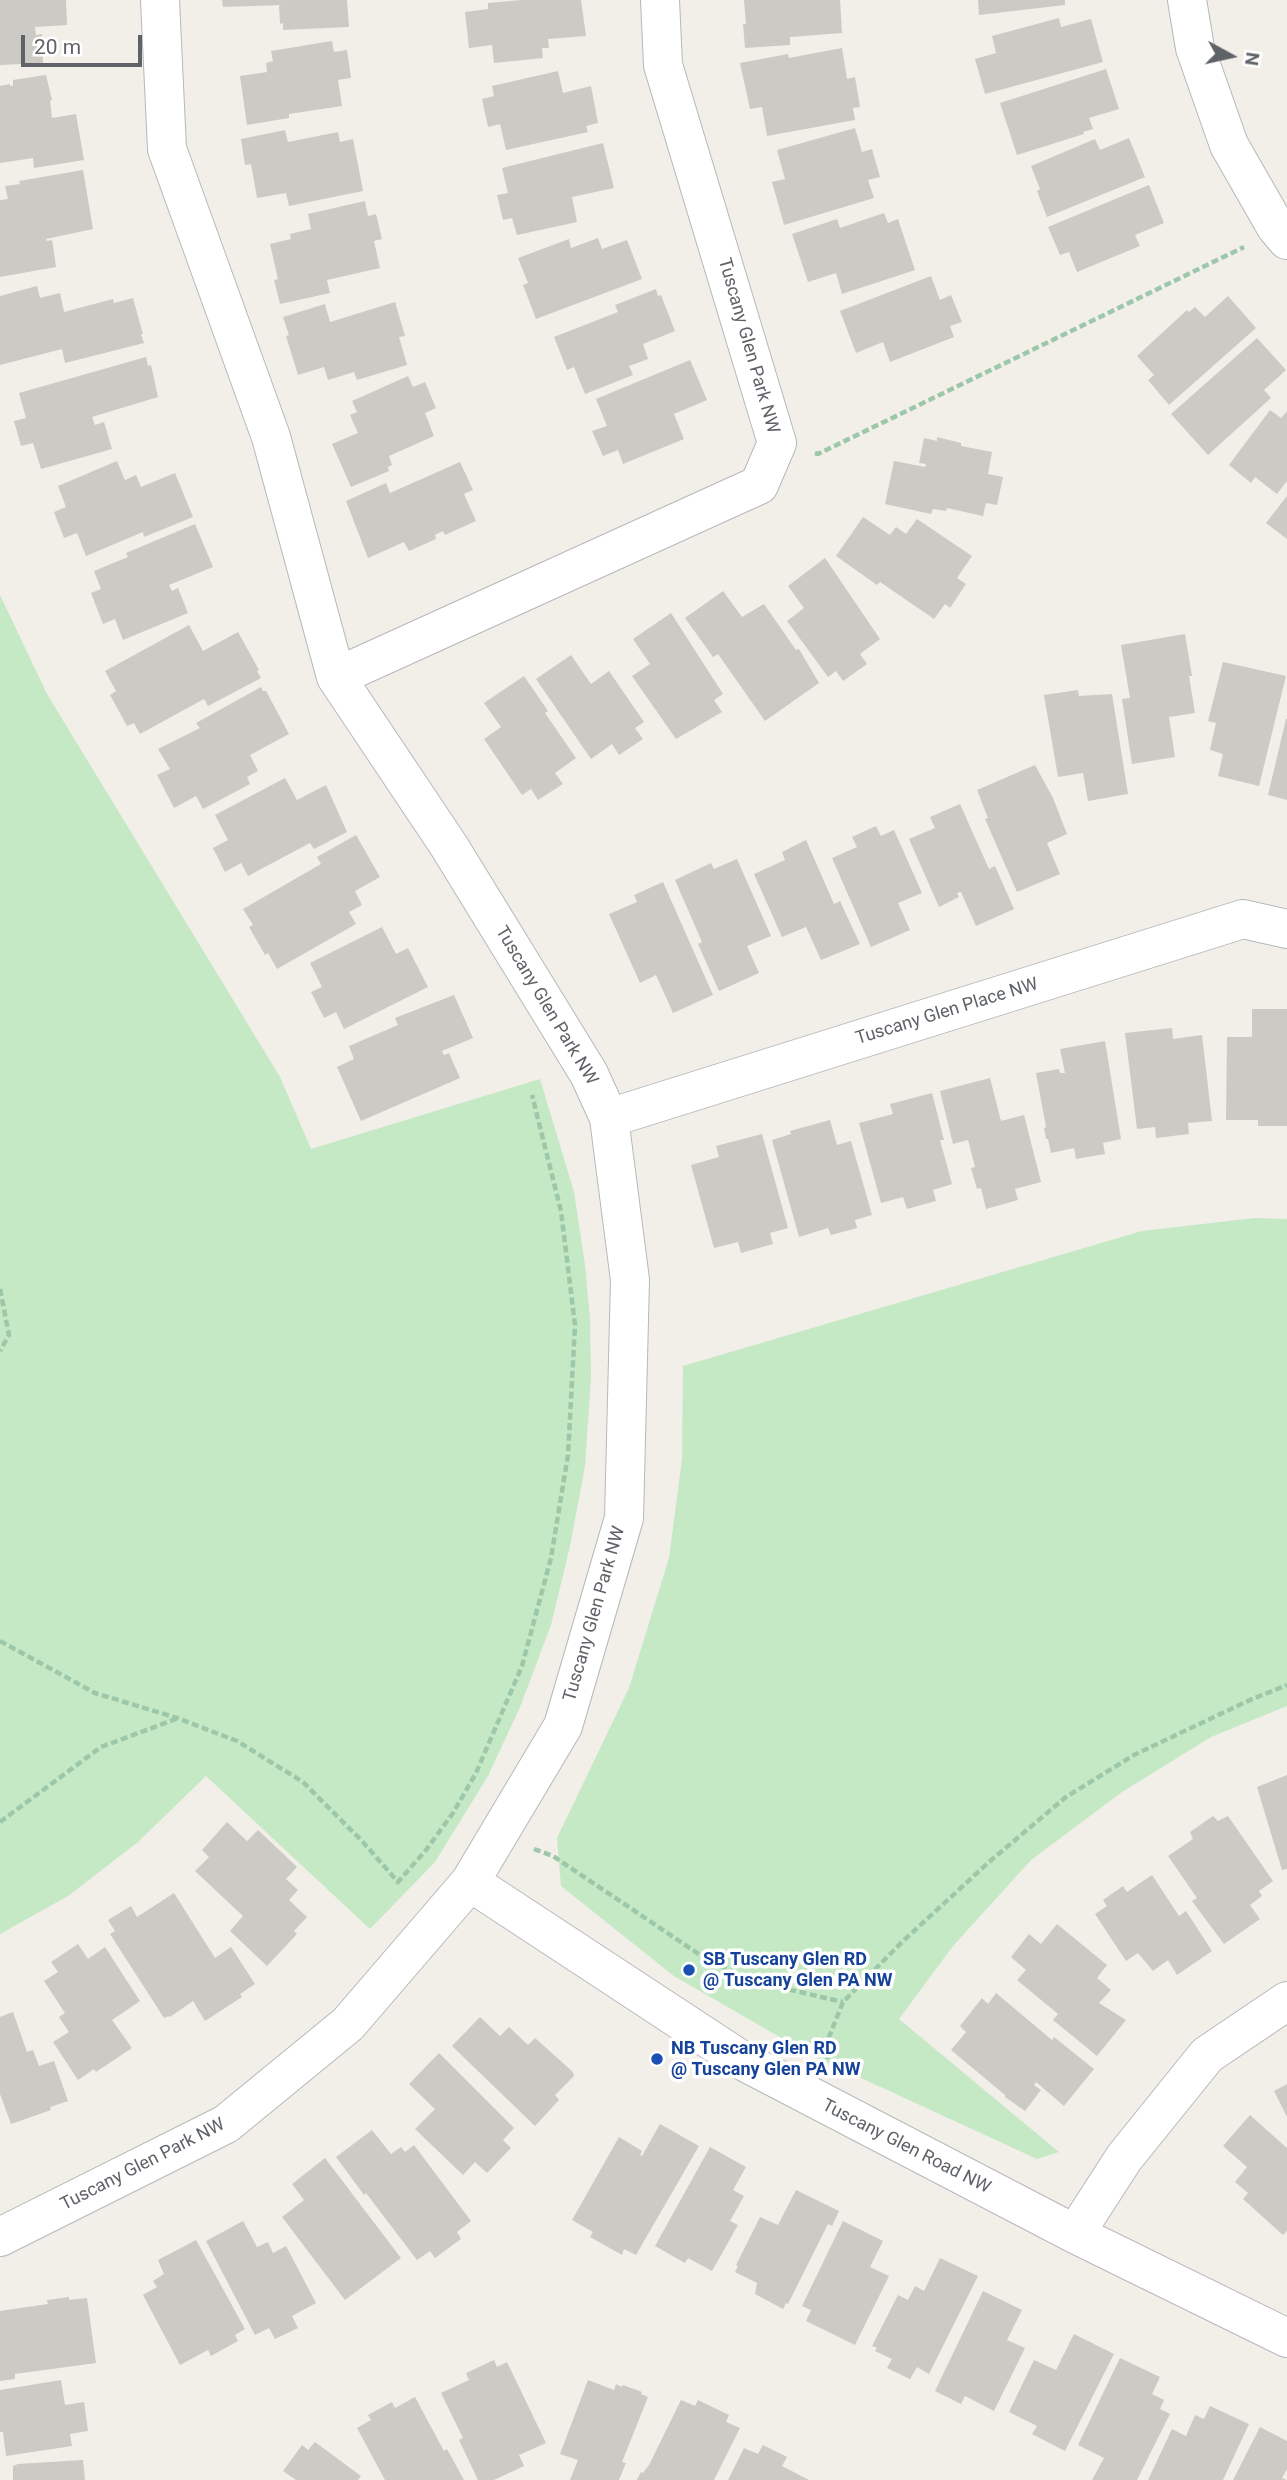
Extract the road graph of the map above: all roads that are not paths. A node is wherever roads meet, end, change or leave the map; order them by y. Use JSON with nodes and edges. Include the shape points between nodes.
{"nodes":[{"id":1,"x":160,"y":0,"type":"edge"},
{"id":2,"x":660,"y":0,"type":"edge"},
{"id":3,"x":1187,"y":0,"type":"edge"},
{"id":4,"x":1281,"y":234,"type":"edge"},
{"id":5,"x":336,"y":677,"type":"junction"},
{"id":6,"x":1287,"y":929,"type":"edge"},
{"id":7,"x":608,"y":1118,"type":"junction"},
{"id":8,"x":470,"y":1882,"type":"junction"},
{"id":9,"x":1287,"y":2001,"type":"edge"},
{"id":10,"x":1075,"y":2234,"type":"junction"},
{"id":11,"x":0,"y":2237,"type":"edge"},
{"id":12,"x":1287,"y":2337,"type":"edge"}],
"edges":[{"from":1,"to":5,"type":"street","name":"Tuscany Glen Park NW","via":[[167,149],[271,437]]},
{"from":2,"to":5,"type":"street","name":"Tuscany Glen Park NW","via":[[663,65],[777,443],[759,485]]},
{"from":3,"to":4,"type":"street","via":[[1195,48],[1229,145]]},
{"from":5,"to":7,"type":"street","name":"Tuscany Glen Park NW","via":[[449,846],[589,1074]]},
{"from":6,"to":7,"type":"street","name":"Tuscany Glen Place NW","via":[[1244,919]]},
{"from":7,"to":8,"type":"street","name":"Tuscany Glen Park NW","via":[[631,1280],[624,1518],[563,1726]]},
{"from":8,"to":10,"type":"street","name":"Tuscany Glen Road NW","via":[[741,2060]]},
{"from":8,"to":11,"type":"street","name":"Tuscany Glen Park NW","via":[[348,2024],[226,2124]]},
{"from":9,"to":10,"type":"street","via":[[1207,2055],[1124,2158]]},
{"from":10,"to":12,"type":"street","name":"Tuscany Glen Road NW"}]}
